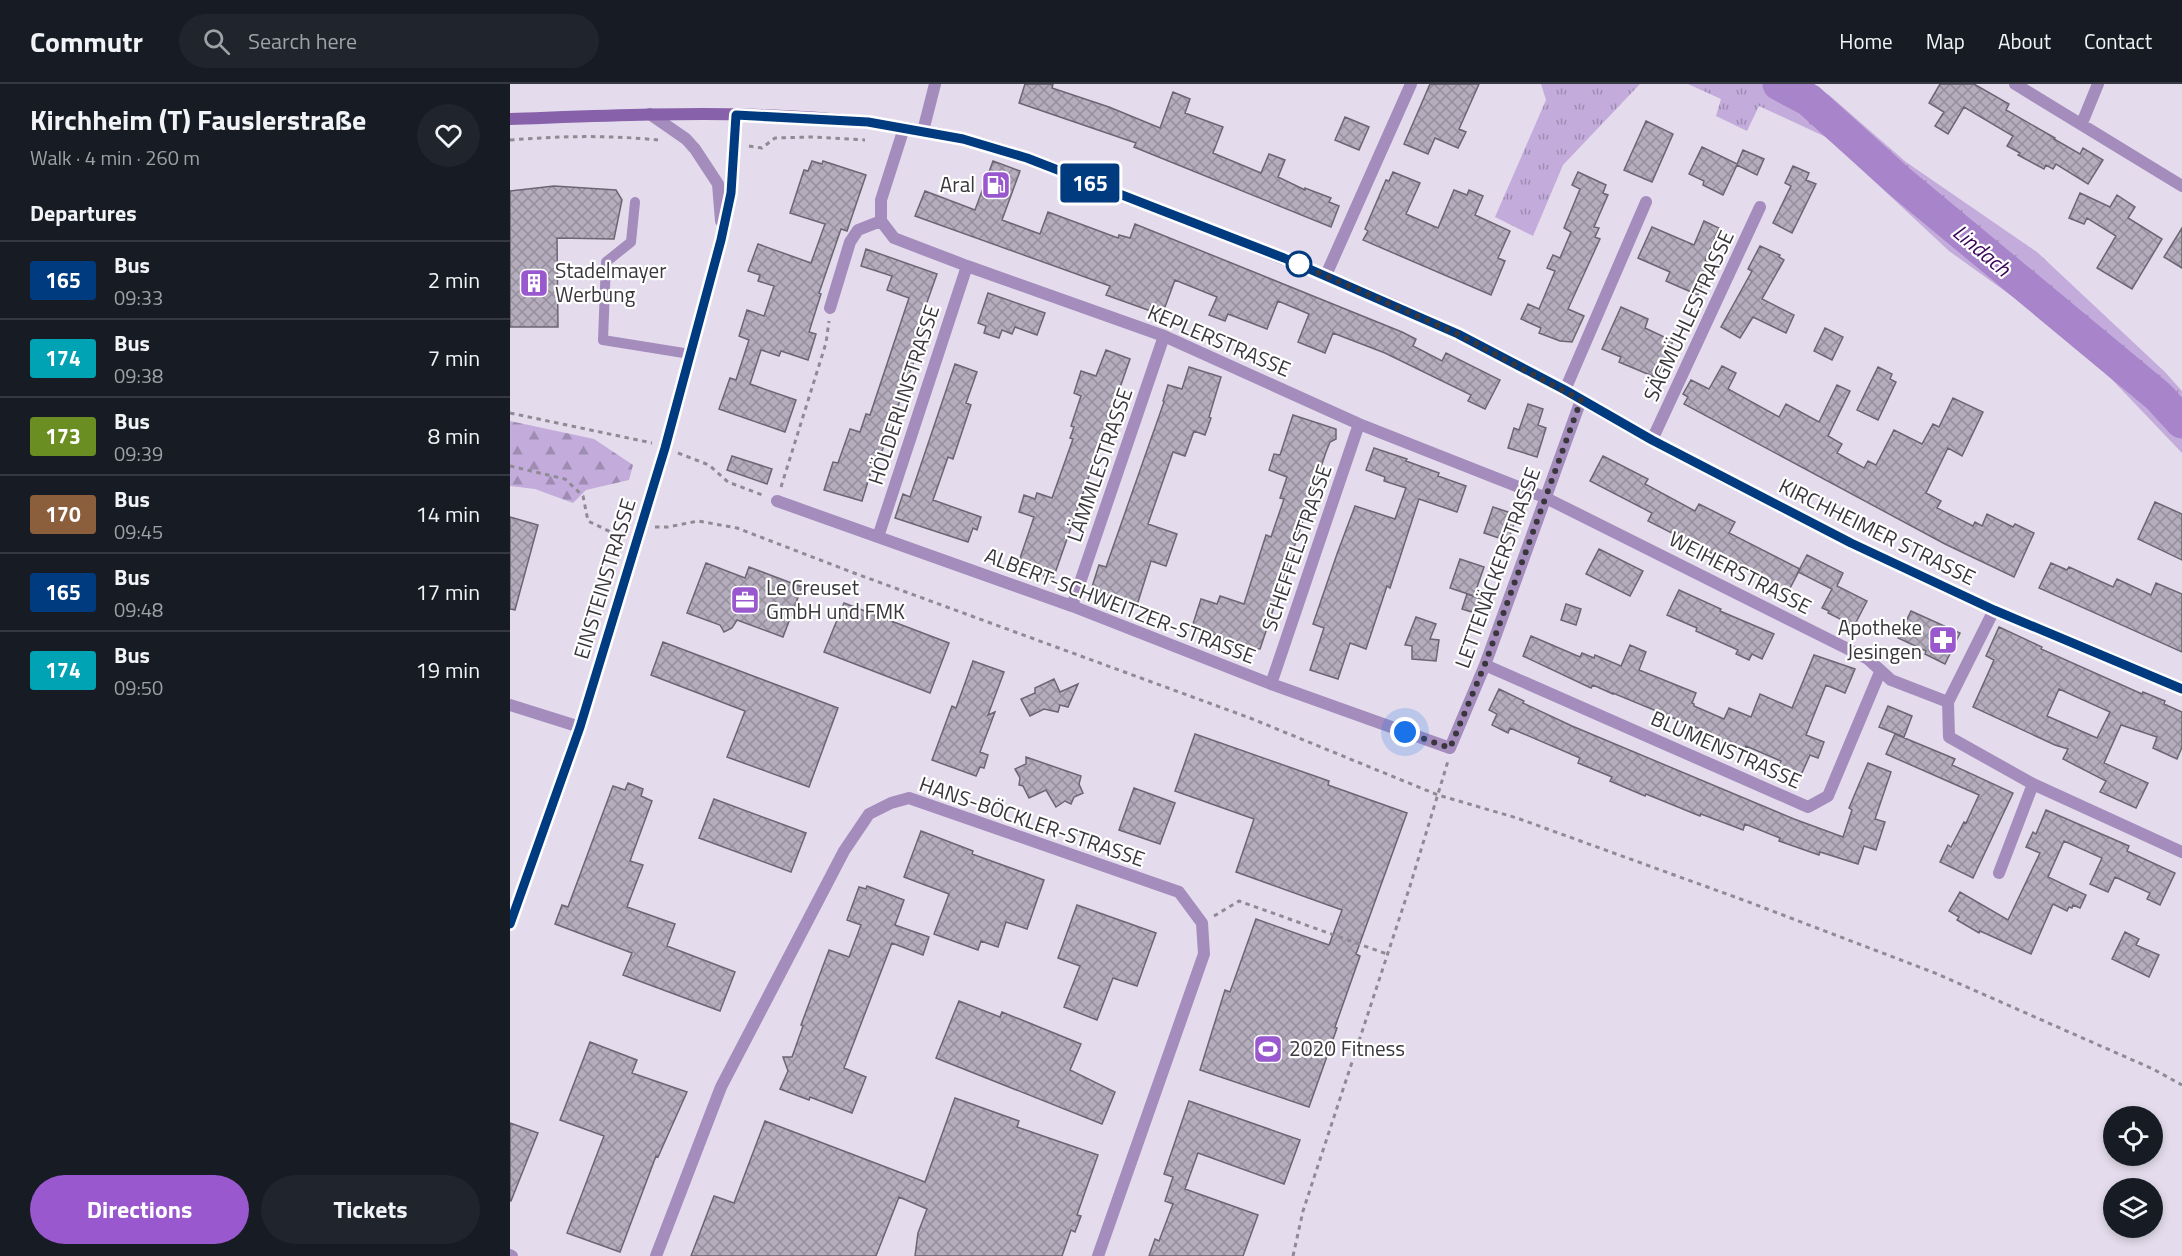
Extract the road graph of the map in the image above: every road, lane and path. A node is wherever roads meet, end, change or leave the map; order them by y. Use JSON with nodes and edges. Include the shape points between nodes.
{"nodes":[{"id":1,"x":935,"y":84,"type":"edge"},
{"id":2,"x":1411,"y":84,"type":"edge"},
{"id":3,"x":2016,"y":84,"type":"edge"},
{"id":4,"x":2098,"y":84,"type":"edge"},
{"id":5,"x":650,"y":114,"type":"junction"},
{"id":6,"x":736,"y":115,"type":"junction"},
{"id":7,"x":510,"y":119,"type":"edge"},
{"id":8,"x":2082,"y":123,"type":"junction"},
{"id":9,"x":904,"y":128,"type":"junction"},
{"id":10,"x":923,"y":131,"type":"junction"},
{"id":11,"x":510,"y":140,"type":"edge"},
{"id":12,"x":872,"y":140,"type":"dead end"},
{"id":13,"x":668,"y":142,"type":"dead end"},
{"id":14,"x":734,"y":145,"type":"junction"},
{"id":15,"x":2182,"y":186,"type":"edge"},
{"id":16,"x":635,"y":202,"type":"dead end"},
{"id":17,"x":1646,"y":202,"type":"dead end"},
{"id":18,"x":1760,"y":207,"type":"dead end"},
{"id":19,"x":881,"y":221,"type":"junction"},
{"id":20,"x":721,"y":240,"type":"junction"},
{"id":21,"x":967,"y":266,"type":"junction"},
{"id":22,"x":1326,"y":275,"type":"junction"},
{"id":23,"x":830,"y":308,"type":"joint"},
{"id":24,"x":1164,"y":336,"type":"junction"},
{"id":25,"x":690,"y":354,"type":"junction"},
{"id":26,"x":1565,"y":390,"type":"junction"},
{"id":27,"x":1581,"y":400,"type":"junction"},
{"id":28,"x":510,"y":413,"type":"edge"},
{"id":29,"x":1359,"y":424,"type":"junction"},
{"id":30,"x":1652,"y":440,"type":"junction"},
{"id":31,"x":665,"y":448,"type":"junction"},
{"id":32,"x":510,"y":466,"type":"edge"},
{"id":33,"x":1544,"y":497,"type":"junction"},
{"id":34,"x":777,"y":501,"type":"junction"},
{"id":35,"x":642,"y":527,"type":"junction"},
{"id":36,"x":878,"y":537,"type":"junction"},
{"id":37,"x":1072,"y":606,"type":"junction"},
{"id":38,"x":1994,"y":610,"type":"junction"},
{"id":39,"x":1485,"y":664,"type":"junction"},
{"id":40,"x":1880,"y":672,"type":"junction"},
{"id":41,"x":1271,"y":684,"type":"junction"},
{"id":42,"x":2182,"y":689,"type":"edge"},
{"id":43,"x":1948,"y":702,"type":"junction"},
{"id":44,"x":510,"y":705,"type":"edge"},
{"id":45,"x":580,"y":727,"type":"junction"},
{"id":46,"x":1450,"y":748,"type":"junction"},
{"id":47,"x":2033,"y":784,"type":"junction"},
{"id":48,"x":1438,"y":795,"type":"junction"},
{"id":49,"x":2182,"y":852,"type":"edge"},
{"id":50,"x":1999,"y":873,"type":"dead end"},
{"id":51,"x":1202,"y":923,"type":"junction"},
{"id":52,"x":510,"y":924,"type":"edge"},
{"id":53,"x":1387,"y":954,"type":"junction"},
{"id":54,"x":2182,"y":1085,"type":"edge"},
{"id":55,"x":656,"y":1256,"type":"edge"},
{"id":56,"x":1098,"y":1256,"type":"edge"},
{"id":57,"x":1293,"y":1256,"type":"edge"}],
"edges":[{"from":1,"to":10,"type":"street"},
{"from":2,"to":22,"type":"street"},
{"from":3,"to":8,"type":"street"},
{"from":4,"to":8,"type":"street"},
{"from":5,"to":6,"type":"main road","name":"KIRCHHEIMER STRASSE"},
{"from":5,"to":7,"type":"main road","name":"KIRCHHEIMER STRASSE"},
{"from":5,"to":20,"type":"street","name":"EINSTEINSTRASSE","via":[[686,139],[718,184]]},
{"from":6,"to":9,"type":"main road","name":"KIRCHHEIMER STRASSE","via":[[868,122]]},
{"from":6,"to":14,"type":"street","name":"EINSTEINSTRASSE"},
{"from":8,"to":15,"type":"street"},
{"from":9,"to":10,"type":"main road","name":"KIRCHHEIMER STRASSE"},
{"from":9,"to":19,"type":"street","via":[[881,200]]},
{"from":10,"to":22,"type":"main road","name":"KIRCHHEIMER STRASSE","via":[[1027,158]]},
{"from":11,"to":13,"type":"path","via":[[568,135]]},
{"from":12,"to":14,"type":"path","via":[[775,138],[762,148]]},
{"from":14,"to":20,"type":"street","name":"EINSTEINSTRASSE","via":[[731,193]]},
{"from":16,"to":25,"type":"lane","via":[[631,242],[606,262],[603,340]]},
{"from":17,"to":26,"type":"street"},
{"from":18,"to":30,"type":"street","name":"SÄGMÜHLESTRASSE"},
{"from":19,"to":21,"type":"street","name":"KEPLERSTRASSE","via":[[894,237]]},
{"from":19,"to":23,"type":"street","via":[[858,230],[850,242]]},
{"from":20,"to":25,"type":"street","name":"EINSTEINSTRASSE"},
{"from":21,"to":24,"type":"street","name":"KEPLERSTRASSE"},
{"from":21,"to":36,"type":"street","name":"HÖLDERLINSTRASSE"},
{"from":22,"to":26,"type":"main road","name":"KIRCHHEIMER STRASSE","via":[[1458,334]]},
{"from":23,"to":34,"type":"path","via":[[826,343]]},
{"from":24,"to":29,"type":"street","name":"KEPLERSTRASSE"},
{"from":24,"to":37,"type":"street","name":"LÄMMLESTRASSE"},
{"from":25,"to":31,"type":"street","name":"EINSTEINSTRASSE"},
{"from":26,"to":27,"type":"main road","name":"KIRCHHEIMER STRASSE"},
{"from":27,"to":30,"type":"main road","name":"KIRCHHEIMER STRASSE"},
{"from":27,"to":33,"type":"street","name":"LETTENÄCKERSTRASSE"},
{"from":28,"to":31,"type":"path"},
{"from":29,"to":33,"type":"street","name":"KEPLERSTRASSE"},
{"from":29,"to":41,"type":"street","name":"SCHEFFELSTRASSE"},
{"from":30,"to":38,"type":"main road","name":"KIRCHHEIMER STRASSE","via":[[1851,543]]},
{"from":31,"to":34,"type":"path","via":[[709,465],[728,482]]},
{"from":31,"to":35,"type":"street","name":"EINSTEINSTRASSE"},
{"from":32,"to":35,"type":"path","via":[[565,479],[583,496],[588,521],[619,536]]},
{"from":33,"to":39,"type":"street","name":"LETTENÄCKERSTRASSE"},
{"from":33,"to":40,"type":"street","name":"WEIHERSTRASSE","via":[[1869,659]]},
{"from":34,"to":36,"type":"street","name":"ALBERT-SCHWEITZER-STRASSE"},
{"from":35,"to":45,"type":"street","name":"EINSTEINSTRASSE"},
{"from":35,"to":48,"type":"path","via":[[698,521],[737,528],[1250,718]]},
{"from":36,"to":37,"type":"street","name":"ALBERT-SCHWEITZER-STRASSE"},
{"from":37,"to":41,"type":"street","name":"ALBERT-SCHWEITZER-STRASSE"},
{"from":38,"to":42,"type":"main road","name":"KIRCHHEIMER STRASSE"},
{"from":38,"to":43,"type":"street"},
{"from":39,"to":40,"type":"street","name":"BLUMENSTRASSE","via":[[1808,807],[1828,796]]},
{"from":39,"to":46,"type":"street","name":"LETTENÄCKERSTRASSE"},
{"from":40,"to":43,"type":"street","name":"WEIHERSTRASSE"},
{"from":41,"to":46,"type":"street","name":"ALBERT-SCHWEITZER-STRASSE"},
{"from":43,"to":47,"type":"street","via":[[1949,737]]},
{"from":44,"to":45,"type":"street"},
{"from":45,"to":52,"type":"street","name":"EINSTEINSTRASSE"},
{"from":46,"to":48,"type":"path"},
{"from":47,"to":49,"type":"street"},
{"from":47,"to":50,"type":"street"},
{"from":48,"to":53,"type":"path"},
{"from":48,"to":54,"type":"path","via":[[1517,818],[1935,973]]},
{"from":51,"to":53,"type":"path","via":[[1239,901]]},
{"from":51,"to":55,"type":"street","name":"HANS-BÖCKLER-STRASSE","via":[[1179,892],[909,798],[869,814],[844,851],[721,1087]]},
{"from":51,"to":56,"type":"street","via":[[1204,954]]},
{"from":53,"to":57,"type":"path","via":[[1303,1211]]}]}
